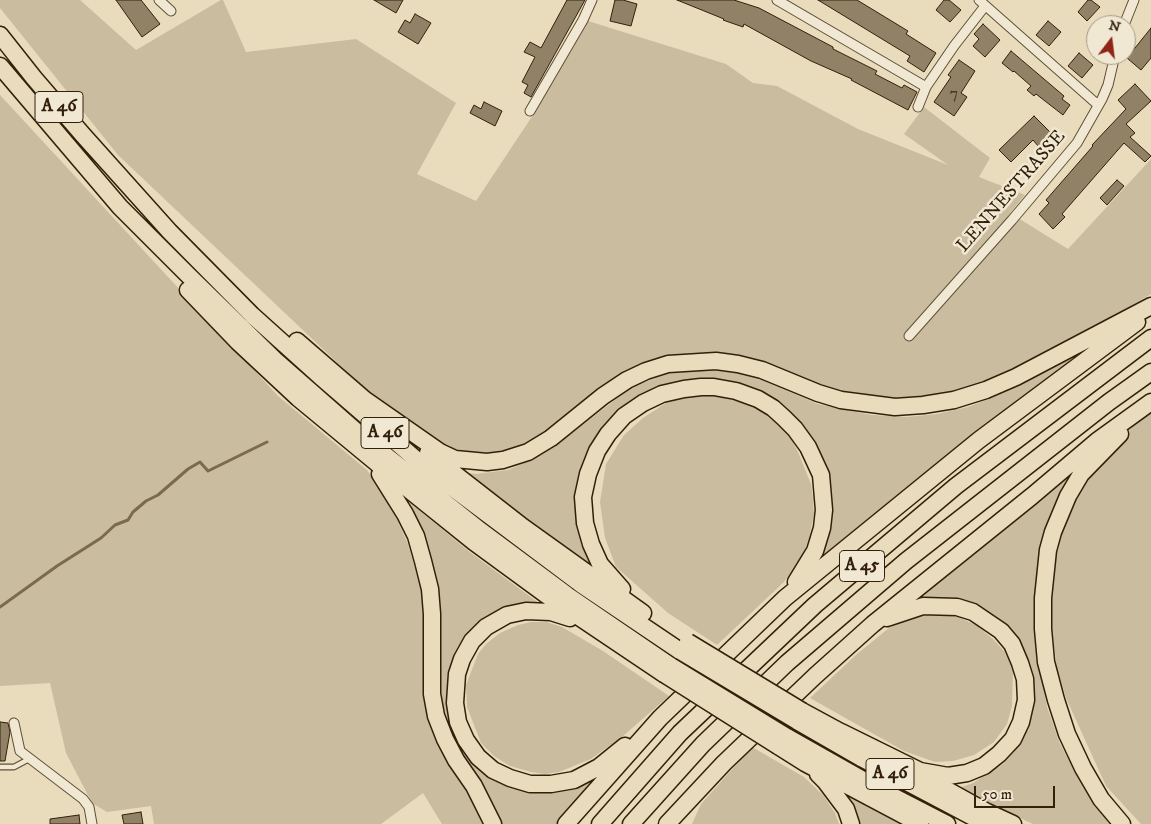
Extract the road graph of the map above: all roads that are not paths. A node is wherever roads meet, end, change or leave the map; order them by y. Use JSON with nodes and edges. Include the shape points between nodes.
{"nodes":[{"id":1,"x":159,"y":0,"type":"edge"},
{"id":2,"x":592,"y":0,"type":"edge"},
{"id":3,"x":777,"y":0,"type":"edge"},
{"id":4,"x":1134,"y":0,"type":"edge"},
{"id":5,"x":982,"y":3,"type":"edge"},
{"id":6,"x":171,"y":11,"type":"dead end"},
{"id":7,"x":1128,"y":15,"type":"edge"},
{"id":8,"x":0,"y":35,"type":"edge"},
{"id":9,"x":1113,"y":65,"type":"edge"},
{"id":10,"x":0,"y":66,"type":"edge"},
{"id":11,"x":926,"y":87,"type":"junction"},
{"id":12,"x":1098,"y":105,"type":"junction"},
{"id":13,"x":918,"y":107,"type":"dead end"},
{"id":14,"x":530,"y":111,"type":"dead end"},
{"id":15,"x":122,"y":177,"type":"junction"},
{"id":16,"x":120,"y":207,"type":"junction"},
{"id":17,"x":1151,"y":306,"type":"edge"},
{"id":18,"x":1151,"y":312,"type":"edge"},
{"id":19,"x":908,"y":336,"type":"dead end"},
{"id":20,"x":1151,"y":338,"type":"edge"},
{"id":21,"x":1151,"y":372,"type":"edge"},
{"id":22,"x":364,"y":399,"type":"junction"},
{"id":23,"x":1151,"y":402,"type":"edge"},
{"id":24,"x":357,"y":448,"type":"junction"},
{"id":25,"x":784,"y":598,"type":"junction"},
{"id":26,"x":658,"y":624,"type":"junction"},
{"id":27,"x":873,"y":624,"type":"junction"},
{"id":28,"x":684,"y":646,"type":"junction"},
{"id":29,"x":622,"y":647,"type":"junction"},
{"id":30,"x":668,"y":670,"type":"junction"},
{"id":31,"x":799,"y":716,"type":"junction"},
{"id":32,"x":660,"y":718,"type":"junction"},
{"id":33,"x":14,"y":723,"type":"dead end"},
{"id":34,"x":841,"y":732,"type":"junction"},
{"id":35,"x":782,"y":742,"type":"junction"},
{"id":36,"x":30,"y":758,"type":"junction"},
{"id":37,"x":805,"y":763,"type":"junction"},
{"id":38,"x":0,"y":767,"type":"edge"},
{"id":39,"x":697,"y":791,"type":"junction"},
{"id":40,"x":92,"y":824,"type":"edge"},
{"id":41,"x":493,"y":824,"type":"edge"},
{"id":42,"x":566,"y":824,"type":"edge"},
{"id":43,"x":600,"y":824,"type":"edge"},
{"id":44,"x":631,"y":824,"type":"edge"},
{"id":45,"x":667,"y":824,"type":"edge"},
{"id":46,"x":683,"y":824,"type":"edge"},
{"id":47,"x":851,"y":824,"type":"edge"},
{"id":48,"x":920,"y":824,"type":"edge"},
{"id":49,"x":947,"y":824,"type":"edge"},
{"id":50,"x":986,"y":824,"type":"edge"},
{"id":51,"x":1013,"y":824,"type":"edge"},
{"id":52,"x":1122,"y":824,"type":"edge"}],
"edges":[{"from":1,"to":6,"type":"street"},
{"from":2,"to":14,"type":"street"},
{"from":3,"to":11,"type":"street"},
{"from":4,"to":7,"type":"street"},
{"from":5,"to":11,"type":"street"},
{"from":5,"to":12,"type":"street"},
{"from":8,"to":15,"type":"highway","number":"A 46"},
{"from":9,"to":12,"type":"street","name":"LENNESTRASSE"},
{"from":10,"to":16,"type":"highway","number":"A 46"},
{"from":11,"to":13,"type":"street"},
{"from":12,"to":19,"type":"street","name":"LENNESTRASSE","via":[[1082,136],[1064,160]]},
{"from":15,"to":22,"type":"highway","via":[[260,309]]},
{"from":15,"to":28,"type":"highway","number":"A 46","via":[[170,232],[252,315],[426,468],[582,585]]},
{"from":16,"to":24,"type":"highway","via":[[154,254],[238,342]]},
{"from":16,"to":30,"type":"highway","number":"A 46","via":[[275,360],[365,439]]},
{"from":17,"to":22,"type":"highway","via":[[1016,377],[986,390],[923,405],[895,407],[842,400],[738,364],[709,361],[668,364],[627,380],[528,452],[487,462],[455,459],[440,452]]},
{"from":18,"to":25,"type":"highway","via":[[979,440]]},
{"from":20,"to":43,"type":"highway","number":"A 45","via":[[956,486],[815,606],[680,733]]},
{"from":21,"to":44,"type":"highway","number":"A 45","via":[[906,561],[787,663],[703,744]]},
{"from":22,"to":26,"type":"highway","via":[[523,527]]},
{"from":23,"to":27,"type":"highway","via":[[1097,441]]},
{"from":23,"to":52,"type":"highway","via":[[1080,474],[1053,532],[1043,598],[1046,662],[1067,734],[1101,799]]},
{"from":24,"to":29,"type":"highway","via":[[474,542]]},
{"from":24,"to":41,"type":"highway","via":[[393,493],[416,536],[430,589],[432,694],[436,716],[444,739],[474,786]]},
{"from":25,"to":26,"type":"highway","via":[[815,551],[822,528],[821,475],[808,447],[784,418],[758,399],[714,387],[684,389],[643,403],[618,422],[596,451],[583,497],[585,523],[600,564]]},
{"from":25,"to":32,"type":"highway"},
{"from":26,"to":28,"type":"highway"},
{"from":27,"to":34,"type":"highway","via":[[923,606],[957,607],[987,621],[1012,644],[1020,663],[1026,700],[1021,722],[1013,739],[984,766],[948,776],[920,771]]},
{"from":27,"to":39,"type":"highway"},
{"from":28,"to":31,"type":"highway","number":"A 46","bridge":true},
{"from":29,"to":30,"type":"highway"},
{"from":29,"to":32,"type":"highway","via":[[572,619],[551,612],[526,611],[507,615],[486,627],[472,641],[457,674],[455,703],[458,722],[466,740],[493,770],[530,784],[551,784],[574,780],[599,767]]},
{"from":30,"to":35,"type":"highway","number":"A 46","bridge":true},
{"from":31,"to":34,"type":"highway"},
{"from":31,"to":50,"type":"highway","number":"A 46","via":[[863,759]]},
{"from":32,"to":42,"type":"highway"},
{"from":33,"to":36,"type":"street","via":[[20,751]]},
{"from":34,"to":51,"type":"highway"},
{"from":35,"to":37,"type":"highway"},
{"from":35,"to":49,"type":"highway","number":"A 46"},
{"from":36,"to":38,"type":"lane","via":[[14,766]]},
{"from":36,"to":40,"type":"street","via":[[83,799],[89,807]]},
{"from":37,"to":47,"type":"highway","via":[[825,781],[846,808]]},
{"from":37,"to":48,"type":"highway"},
{"from":39,"to":45,"type":"highway"},
{"from":39,"to":46,"type":"highway"}]}
